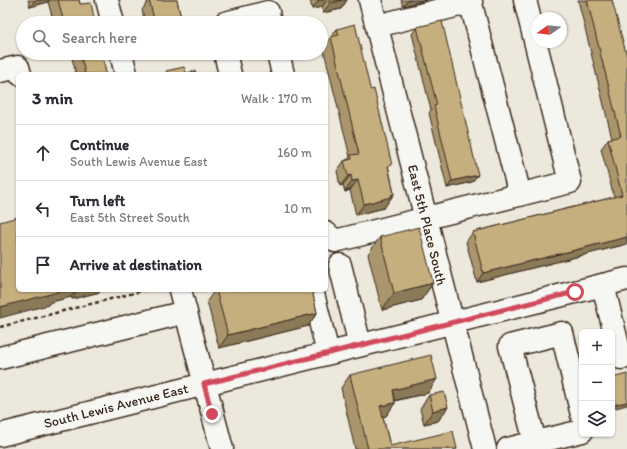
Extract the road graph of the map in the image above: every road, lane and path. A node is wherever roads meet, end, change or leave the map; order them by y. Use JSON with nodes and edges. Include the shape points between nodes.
{"nodes":[{"id":1,"x":107,"y":0,"type":"edge"},
{"id":2,"x":370,"y":0,"type":"edge"},
{"id":3,"x":525,"y":0,"type":"edge"},
{"id":4,"x":471,"y":1,"type":"edge"},
{"id":5,"x":111,"y":16,"type":"edge"},
{"id":6,"x":252,"y":16,"type":"edge"},
{"id":7,"x":269,"y":16,"type":"edge"},
{"id":8,"x":377,"y":26,"type":"junction"},
{"id":9,"x":123,"y":60,"type":"edge"},
{"id":10,"x":227,"y":60,"type":"edge"},
{"id":11,"x":280,"y":60,"type":"edge"},
{"id":12,"x":0,"y":71,"type":"edge"},
{"id":13,"x":19,"y":72,"type":"edge"},
{"id":14,"x":126,"y":72,"type":"edge"},
{"id":15,"x":230,"y":72,"type":"edge"},
{"id":16,"x":283,"y":72,"type":"edge"},
{"id":17,"x":520,"y":195,"type":"junction"},
{"id":18,"x":425,"y":220,"type":"junction"},
{"id":19,"x":328,"y":235,"type":"edge"},
{"id":20,"x":340,"y":265,"type":"dead end"},
{"id":21,"x":627,"y":279,"type":"edge"},
{"id":22,"x":603,"y":285,"type":"junction"},
{"id":23,"x":138,"y":292,"type":"edge"},
{"id":24,"x":181,"y":292,"type":"edge"},
{"id":25,"x":313,"y":292,"type":"edge"},
{"id":26,"x":186,"y":312,"type":"junction"},
{"id":27,"x":453,"y":322,"type":"junction"},
{"id":28,"x":0,"y":327,"type":"edge"},
{"id":29,"x":360,"y":345,"type":"junction"},
{"id":30,"x":328,"y":353,"type":"junction"},
{"id":31,"x":627,"y":357,"type":"edge"},
{"id":32,"x":0,"y":358,"type":"edge"},
{"id":33,"x":204,"y":384,"type":"junction"},
{"id":34,"x":579,"y":403,"type":"edge"},
{"id":35,"x":579,"y":432,"type":"edge"},
{"id":36,"x":0,"y":435,"type":"edge"},
{"id":37,"x":535,"y":442,"type":"junction"},
{"id":38,"x":222,"y":449,"type":"edge"},
{"id":39,"x":485,"y":449,"type":"edge"},
{"id":40,"x":508,"y":449,"type":"edge"}],
"edges":[{"from":1,"to":5,"type":"street"},
{"from":2,"to":8,"type":"street","name":"East 5th Place South"},
{"from":3,"to":17,"type":"street","via":[[570,182]]},
{"from":4,"to":8,"type":"street"},
{"from":4,"to":17,"type":"street"},
{"from":6,"to":7,"type":"street","via":[[268,12]]},
{"from":8,"to":18,"type":"street","name":"East 5th Place South"},
{"from":9,"to":14,"type":"street"},
{"from":10,"to":15,"type":"street"},
{"from":11,"to":16,"type":"street"},
{"from":12,"to":13,"type":"street","via":[[18,67]]},
{"from":17,"to":18,"type":"street"},
{"from":18,"to":19,"type":"street","via":[[335,241]]},
{"from":18,"to":27,"type":"street","name":"East 5th Place South"},
{"from":20,"to":29,"type":"street"},
{"from":21,"to":22,"type":"street","name":"South Lewis Avenue East"},
{"from":22,"to":27,"type":"street","name":"South Lewis Avenue East"},
{"from":22,"to":31,"type":"street","via":[[621,358]]},
{"from":23,"to":28,"type":"path"},
{"from":24,"to":26,"type":"street"},
{"from":25,"to":30,"type":"street"},
{"from":26,"to":32,"type":"street"},
{"from":26,"to":33,"type":"street"},
{"from":27,"to":29,"type":"street","name":"South Lewis Avenue East"},
{"from":27,"to":39,"type":"street","name":"East 5th Place South"},
{"from":29,"to":30,"type":"street","name":"South Lewis Avenue East"},
{"from":30,"to":33,"type":"street","name":"South Lewis Avenue East"},
{"from":33,"to":36,"type":"street","name":"South Lewis Avenue East"},
{"from":33,"to":38,"type":"street"},
{"from":34,"to":37,"type":"street","via":[[562,333],[510,346]]},
{"from":35,"to":37,"type":"street"},
{"from":37,"to":40,"type":"street"}]}
